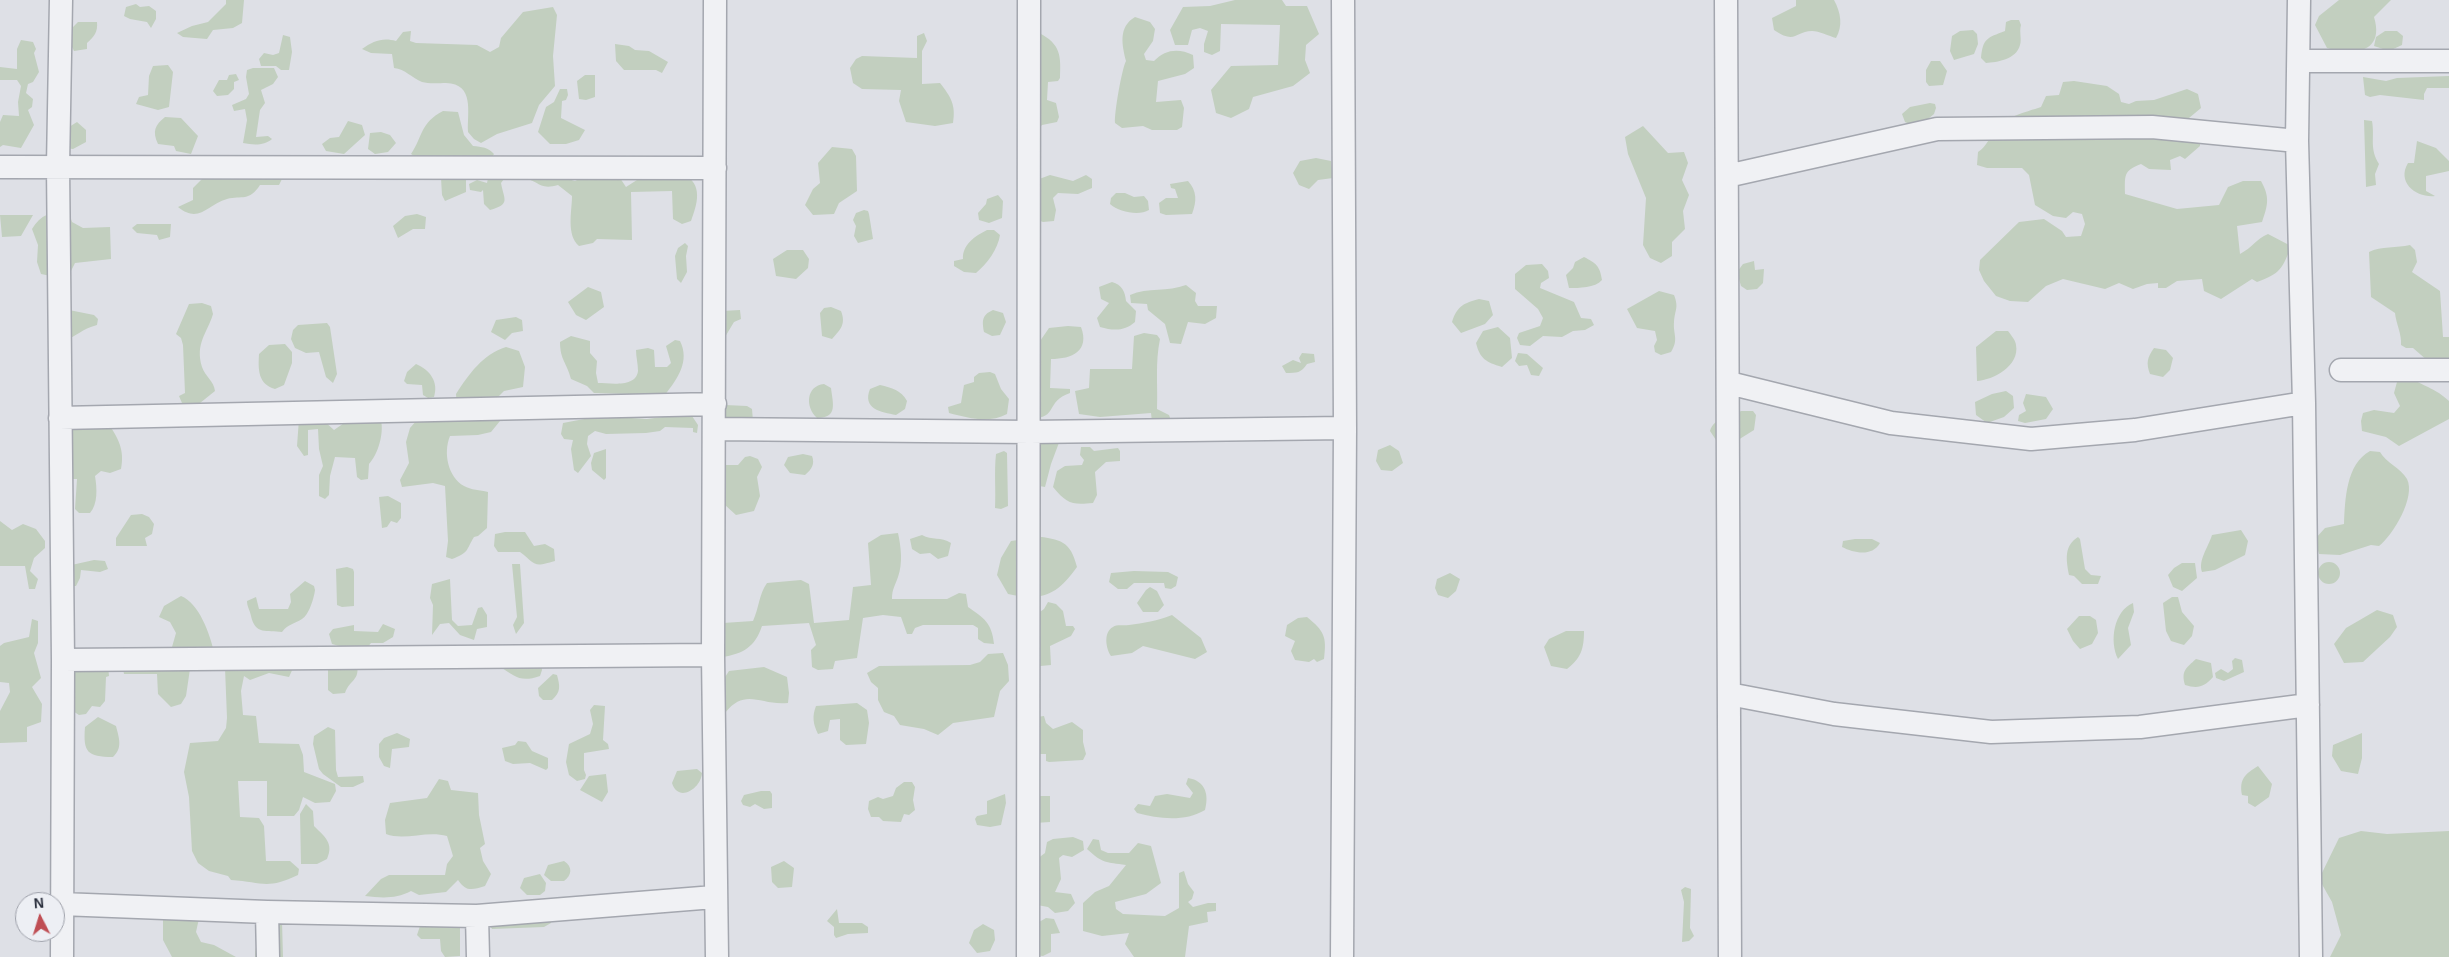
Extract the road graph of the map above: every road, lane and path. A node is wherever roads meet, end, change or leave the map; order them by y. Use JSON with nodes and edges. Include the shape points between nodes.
{"nodes":[{"id":1,"x":61,"y":0,"type":"edge"},
{"id":2,"x":715,"y":0,"type":"edge"},
{"id":3,"x":1029,"y":0,"type":"edge"},
{"id":4,"x":1343,"y":0,"type":"edge"},
{"id":5,"x":1726,"y":0,"type":"edge"},
{"id":6,"x":2299,"y":0,"type":"edge"},
{"id":7,"x":2299,"y":61,"type":"junction"},
{"id":8,"x":2449,"y":61,"type":"edge"},
{"id":9,"x":2297,"y":141,"type":"junction"},
{"id":10,"x":58,"y":166,"type":"junction"},
{"id":11,"x":0,"y":167,"type":"edge"},
{"id":12,"x":715,"y":168,"type":"junction"},
{"id":13,"x":1727,"y":176,"type":"junction"},
{"id":14,"x":2341,"y":370,"type":"dead end"},
{"id":15,"x":2449,"y":370,"type":"edge"},
{"id":16,"x":1729,"y":383,"type":"junction"},
{"id":17,"x":2304,"y":403,"type":"junction"},
{"id":18,"x":715,"y":404,"type":"junction"},
{"id":19,"x":60,"y":418,"type":"junction"},
{"id":20,"x":1345,"y":428,"type":"junction"},
{"id":21,"x":714,"y":429,"type":"junction"},
{"id":22,"x":1030,"y":432,"type":"junction"},
{"id":23,"x":714,"y":654,"type":"junction"},
{"id":24,"x":63,"y":660,"type":"junction"},
{"id":25,"x":1729,"y":694,"type":"junction"},
{"id":26,"x":2308,"y":705,"type":"junction"},
{"id":27,"x":61,"y":892,"type":"edge"},
{"id":28,"x":714,"y":897,"type":"junction"},
{"id":29,"x":65,"y":904,"type":"edge"},
{"id":30,"x":267,"y":912,"type":"junction"},
{"id":31,"x":477,"y":916,"type":"junction"},
{"id":32,"x":62,"y":942,"type":"edge"},
{"id":33,"x":62,"y":957,"type":"edge"},
{"id":34,"x":268,"y":957,"type":"edge"},
{"id":35,"x":478,"y":957,"type":"edge"},
{"id":36,"x":717,"y":957,"type":"edge"},
{"id":37,"x":1028,"y":957,"type":"edge"},
{"id":38,"x":1342,"y":957,"type":"edge"},
{"id":39,"x":1730,"y":957,"type":"edge"},
{"id":40,"x":2311,"y":957,"type":"edge"}],
"edges":[{"from":1,"to":10,"type":"street"},
{"from":2,"to":12,"type":"street"},
{"from":3,"to":22,"type":"street"},
{"from":4,"to":20,"type":"street"},
{"from":5,"to":13,"type":"street"},
{"from":6,"to":7,"type":"street"},
{"from":7,"to":8,"type":"street"},
{"from":7,"to":9,"type":"street"},
{"from":9,"to":13,"type":"street","via":[[2152,127],[1937,129]]},
{"from":9,"to":17,"type":"street"},
{"from":10,"to":11,"type":"street"},
{"from":10,"to":12,"type":"street"},
{"from":10,"to":19,"type":"street"},
{"from":12,"to":18,"type":"street"},
{"from":13,"to":16,"type":"street"},
{"from":14,"to":15,"type":"street"},
{"from":16,"to":17,"type":"street","via":[[1891,423],[2031,439],[2135,430]]},
{"from":16,"to":25,"type":"street"},
{"from":17,"to":26,"type":"street"},
{"from":18,"to":19,"type":"street"},
{"from":18,"to":21,"type":"street"},
{"from":19,"to":24,"type":"street"},
{"from":20,"to":22,"type":"street"},
{"from":20,"to":38,"type":"street"},
{"from":21,"to":22,"type":"street"},
{"from":21,"to":23,"type":"street"},
{"from":22,"to":37,"type":"street"},
{"from":23,"to":24,"type":"street"},
{"from":23,"to":28,"type":"street"},
{"from":24,"to":27,"type":"street"},
{"from":25,"to":26,"type":"street","via":[[1834,714],[1991,732],[2140,726]]},
{"from":25,"to":39,"type":"street"},
{"from":26,"to":40,"type":"street"},
{"from":28,"to":31,"type":"street"},
{"from":28,"to":36,"type":"street"},
{"from":29,"to":30,"type":"street"},
{"from":30,"to":31,"type":"street"},
{"from":30,"to":34,"type":"street"},
{"from":31,"to":35,"type":"street"},
{"from":32,"to":33,"type":"street"}]}
